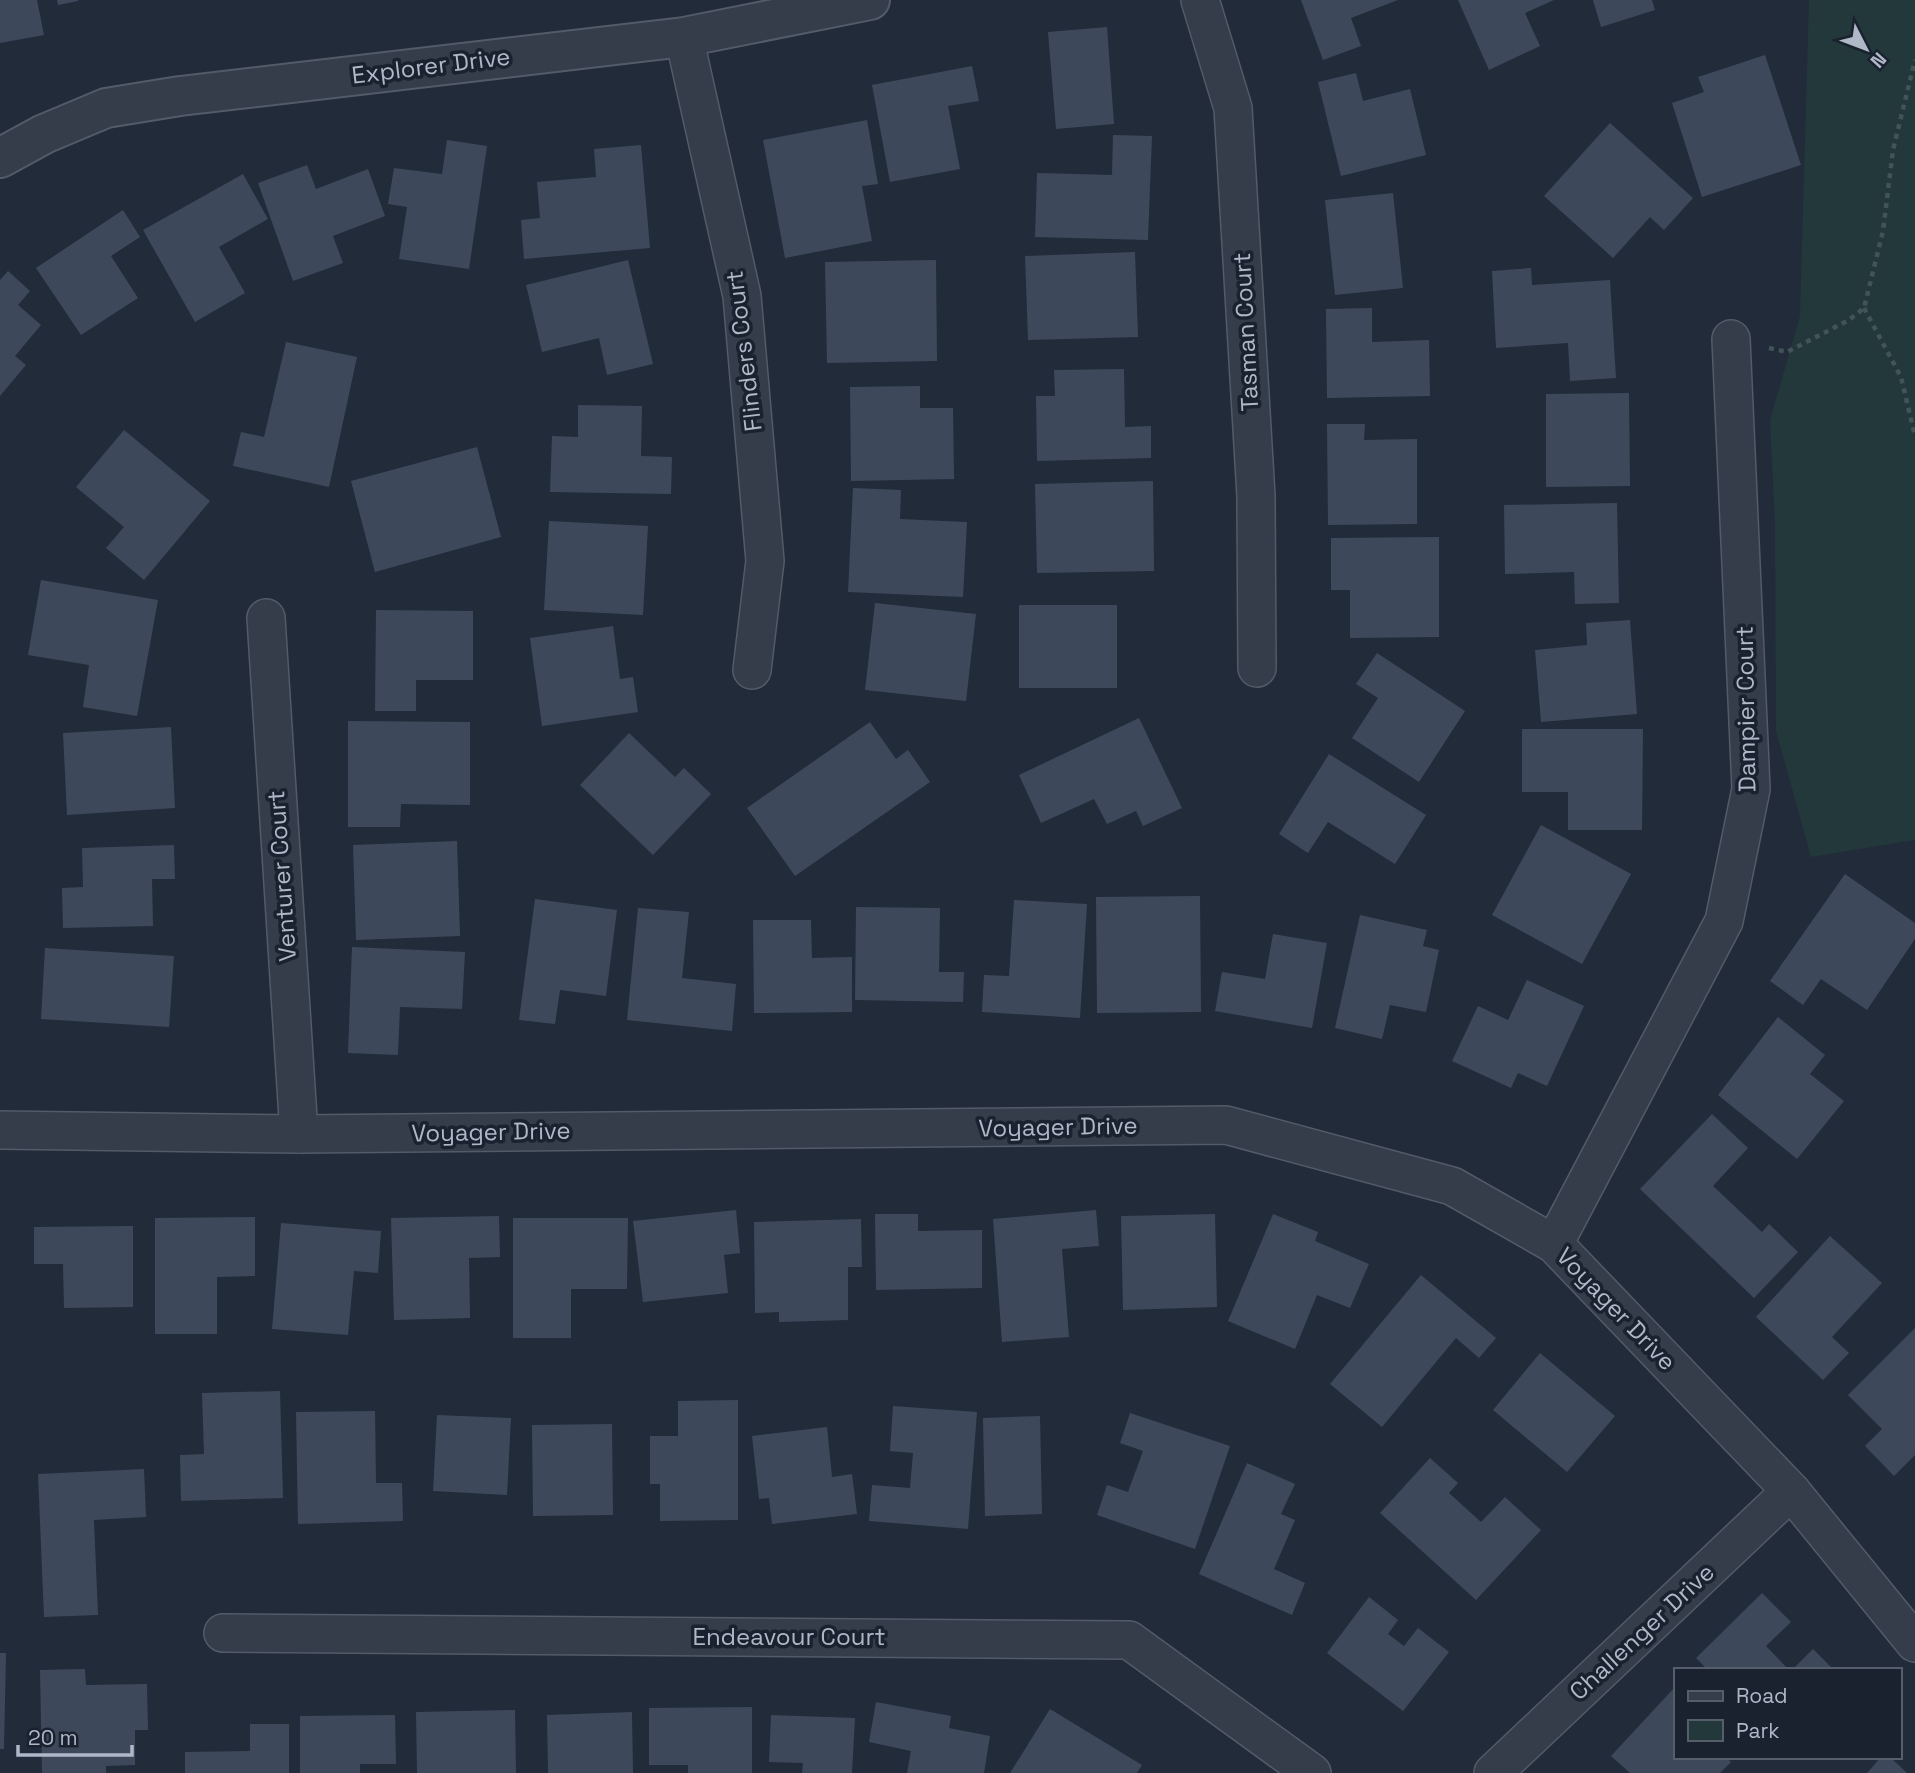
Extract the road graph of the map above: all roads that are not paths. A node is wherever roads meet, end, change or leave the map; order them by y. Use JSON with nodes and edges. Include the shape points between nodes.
{"nodes":[{"id":1,"x":870,"y":0,"type":"edge"},
{"id":2,"x":1200,"y":0,"type":"edge"},
{"id":3,"x":684,"y":37,"type":"junction"},
{"id":4,"x":0,"y":158,"type":"edge"},
{"id":5,"x":1731,"y":339,"type":"road end"},
{"id":6,"x":266,"y":618,"type":"dead end"},
{"id":7,"x":1257,"y":668,"type":"dead end"},
{"id":8,"x":752,"y":670,"type":"dead end"},
{"id":9,"x":0,"y":1130,"type":"edge"},
{"id":10,"x":299,"y":1134,"type":"junction"},
{"id":11,"x":1555,"y":1244,"type":"junction"},
{"id":12,"x":1791,"y":1491,"type":"junction"},
{"id":13,"x":223,"y":1633,"type":"dead end"},
{"id":14,"x":1915,"y":1643,"type":"edge"},
{"id":15,"x":1312,"y":1773,"type":"edge"},
{"id":16,"x":1493,"y":1773,"type":"edge"}],
"edges":[{"from":1,"to":3,"type":"street","name":"Explorer Drive"},
{"from":2,"to":7,"type":"street","name":"Tasman Court","via":[[1233,108],[1256,496]]},
{"from":3,"to":4,"type":"street","name":"Explorer Drive","via":[[106,108]]},
{"from":3,"to":8,"type":"street","name":"Flinders Court","via":[[742,296],[765,561]]},
{"from":5,"to":11,"type":"street","name":"Dampier Court","via":[[1751,789],[1724,921]]},
{"from":6,"to":10,"type":"street","name":"Venturer Court"},
{"from":9,"to":10,"type":"street","name":"Voyager Drive"},
{"from":10,"to":11,"type":"street","name":"Voyager Drive","via":[[1226,1125],[1452,1185]]},
{"from":11,"to":12,"type":"street","name":"Voyager Drive"},
{"from":12,"to":14,"type":"street","name":"Voyager Drive"},
{"from":12,"to":16,"type":"street","name":"Challenger Drive"},
{"from":13,"to":15,"type":"street","name":"Endeavour Court","via":[[1129,1640]]}]}
